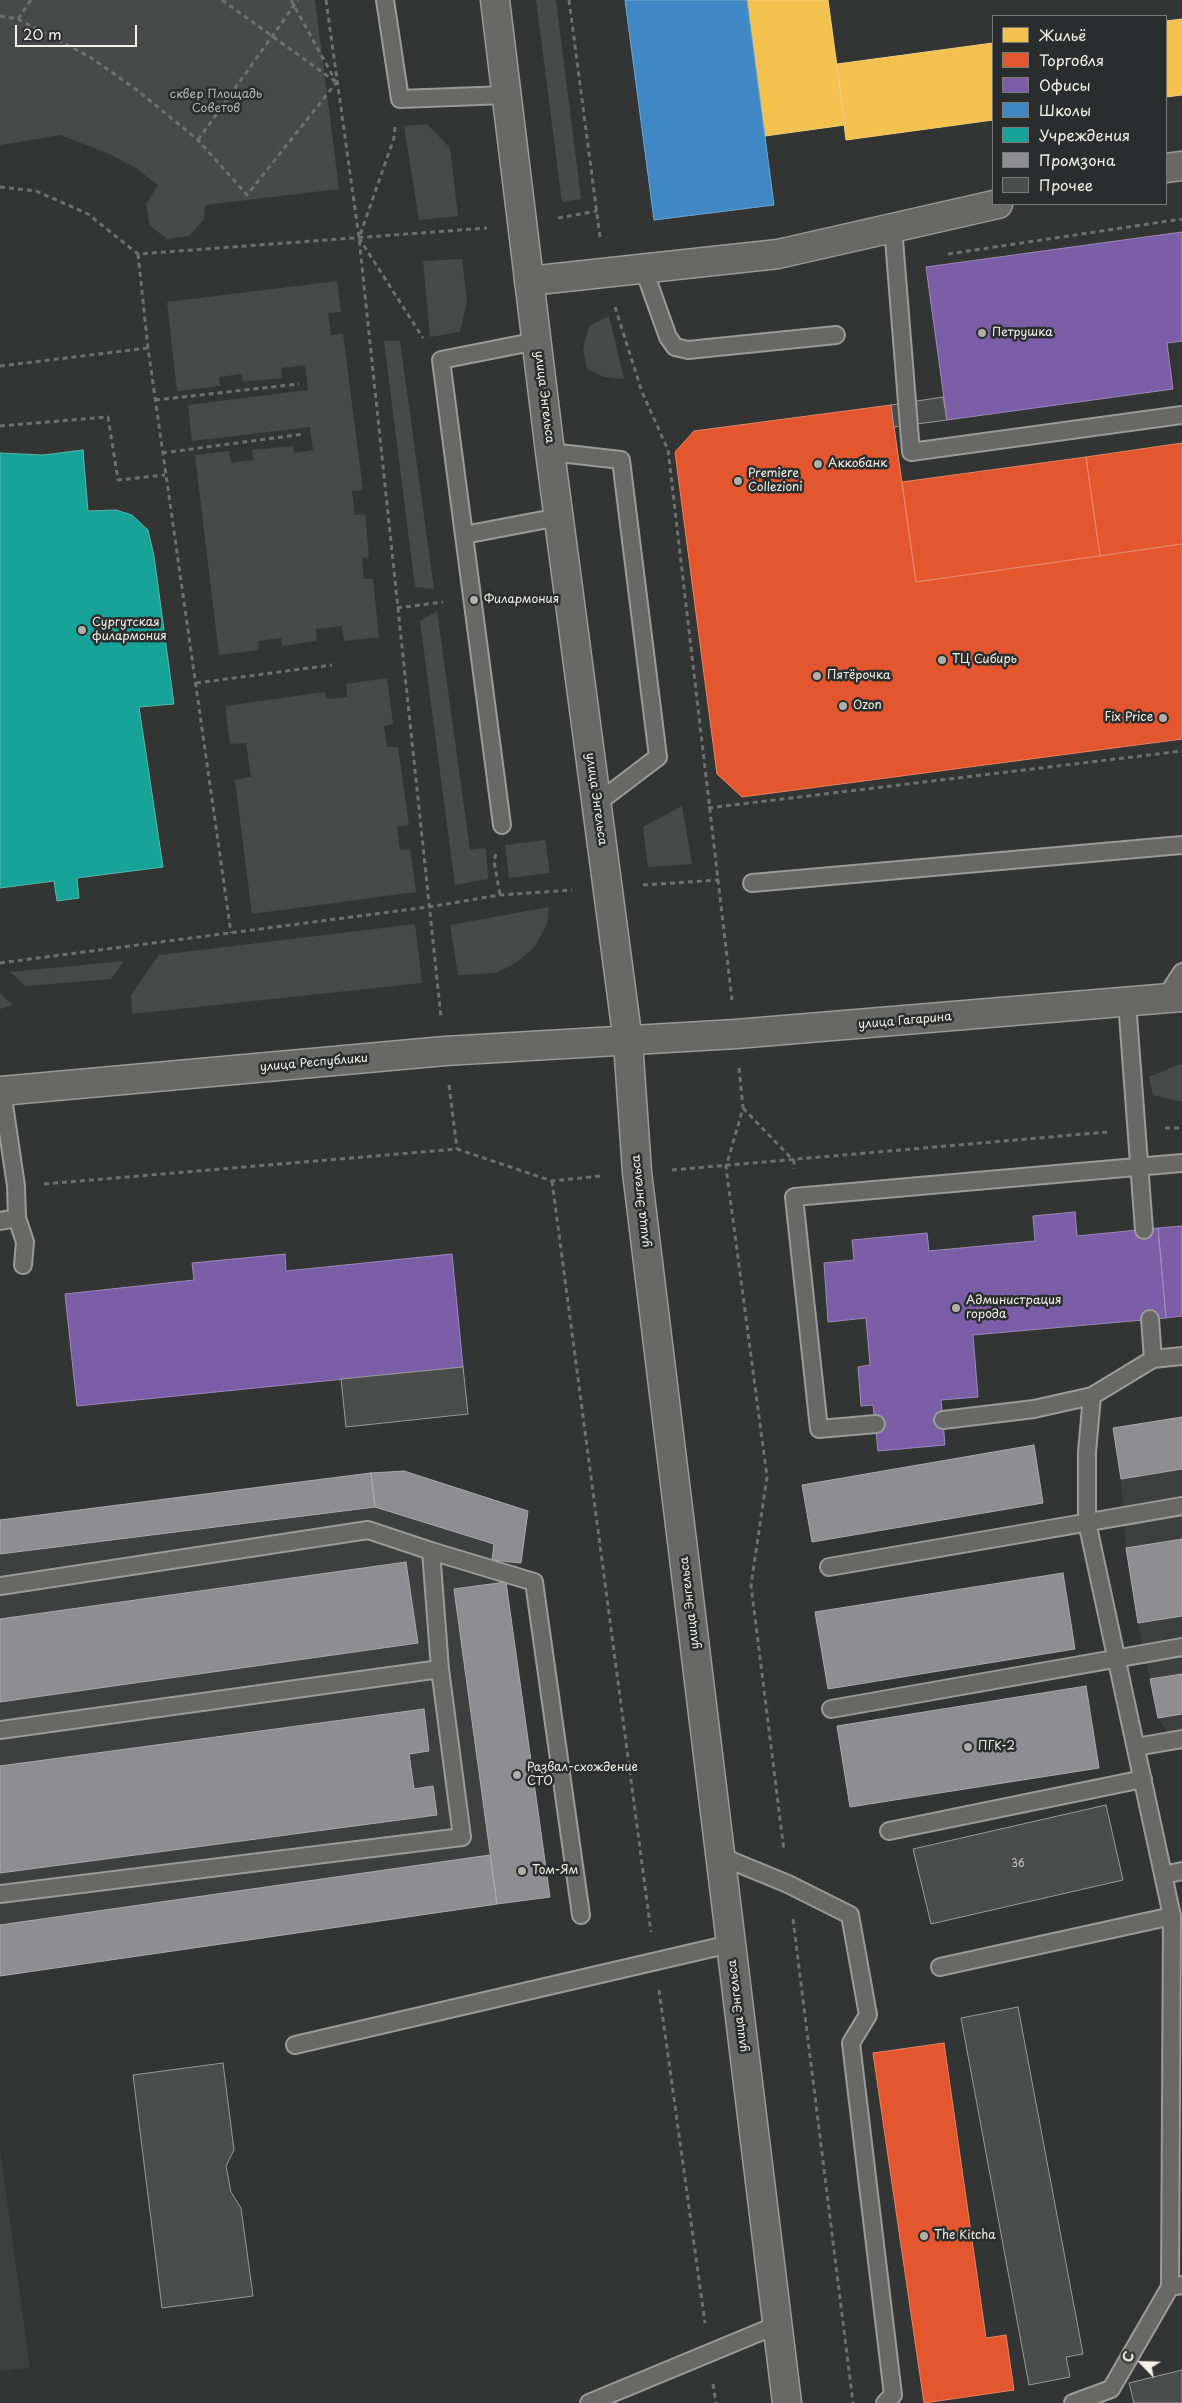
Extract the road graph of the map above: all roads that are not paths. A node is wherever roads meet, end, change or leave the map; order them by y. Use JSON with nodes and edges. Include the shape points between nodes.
{"nodes":[{"id":1,"x":385,"y":0,"type":"edge"},
{"id":2,"x":495,"y":0,"type":"edge"},
{"id":3,"x":506,"y":95,"type":"junction"},
{"id":4,"x":1182,"y":166,"type":"edge"},
{"id":5,"x":1167,"y":168,"type":"edge"},
{"id":6,"x":993,"y":205,"type":"edge"},
{"id":7,"x":893,"y":227,"type":"junction"},
{"id":8,"x":644,"y":270,"type":"junction"},
{"id":9,"x":529,"y":281,"type":"junction"},
{"id":10,"x":836,"y":335,"type":"dead end"},
{"id":11,"x":537,"y":341,"type":"junction"},
{"id":12,"x":1182,"y":415,"type":"edge"},
{"id":13,"x":550,"y":452,"type":"junction"},
{"id":14,"x":560,"y":517,"type":"junction"},
{"id":15,"x":464,"y":535,"type":"junction"},
{"id":16,"x":596,"y":804,"type":"junction"},
{"id":17,"x":502,"y":825,"type":"road end"},
{"id":18,"x":1182,"y":845,"type":"edge"},
{"id":19,"x":752,"y":883,"type":"road end"},
{"id":20,"x":1182,"y":972,"type":"edge"},
{"id":21,"x":1174,"y":998,"type":"edge"},
{"id":22,"x":1127,"y":1002,"type":"junction"},
{"id":23,"x":628,"y":1042,"type":"junction"},
{"id":24,"x":1,"y":1091,"type":"edge"},
{"id":25,"x":1182,"y":1163,"type":"edge"},
{"id":26,"x":1139,"y":1165,"type":"junction"},
{"id":27,"x":17,"y":1218,"type":"junction"},
{"id":28,"x":0,"y":1221,"type":"edge"},
{"id":29,"x":1144,"y":1230,"type":"dead end"},
{"id":30,"x":23,"y":1265,"type":"dead end"},
{"id":31,"x":1150,"y":1319,"type":"dead end"},
{"id":32,"x":1182,"y":1356,"type":"edge"},
{"id":33,"x":1153,"y":1359,"type":"junction"},
{"id":34,"x":1092,"y":1396,"type":"junction"},
{"id":35,"x":943,"y":1420,"type":"dead end"},
{"id":36,"x":876,"y":1424,"type":"dead end"},
{"id":37,"x":1182,"y":1506,"type":"edge"},
{"id":38,"x":1087,"y":1522,"type":"junction"},
{"id":39,"x":431,"y":1551,"type":"junction"},
{"id":40,"x":829,"y":1567,"type":"dead end"},
{"id":41,"x":0,"y":1586,"type":"edge"},
{"id":42,"x":1182,"y":1647,"type":"edge"},
{"id":43,"x":1117,"y":1658,"type":"junction"},
{"id":44,"x":440,"y":1670,"type":"junction"},
{"id":45,"x":831,"y":1709,"type":"dead end"},
{"id":46,"x":0,"y":1730,"type":"edge"},
{"id":47,"x":1182,"y":1739,"type":"edge"},
{"id":48,"x":1136,"y":1747,"type":"junction"},
{"id":49,"x":1143,"y":1779,"type":"junction"},
{"id":50,"x":889,"y":1831,"type":"dead end"},
{"id":51,"x":720,"y":1856,"type":"junction"},
{"id":52,"x":1182,"y":1872,"type":"edge"},
{"id":53,"x":1164,"y":1875,"type":"junction"},
{"id":54,"x":0,"y":1894,"type":"edge"},
{"id":55,"x":581,"y":1915,"type":"dead end"},
{"id":56,"x":1172,"y":1916,"type":"junction"},
{"id":57,"x":730,"y":1944,"type":"junction"},
{"id":58,"x":940,"y":1967,"type":"dead end"},
{"id":59,"x":294,"y":2045,"type":"dead end"},
{"id":60,"x":1176,"y":2286,"type":"edge"},
{"id":61,"x":777,"y":2325,"type":"junction"},
{"id":62,"x":593,"y":2402,"type":"edge"},
{"id":63,"x":787,"y":2403,"type":"edge"},
{"id":64,"x":884,"y":2403,"type":"edge"},
{"id":65,"x":1074,"y":2403,"type":"edge"}],
"edges":[{"from":1,"to":3,"type":"lane","via":[[400,99]]},
{"from":2,"to":3,"type":"main road","name":"улица Энгельса"},
{"from":3,"to":9,"type":"main road","name":"улица Энгельса"},
{"from":4,"to":5,"type":"main road"},
{"from":6,"to":7,"type":"main road"},
{"from":7,"to":8,"type":"main road","via":[[778,254]]},
{"from":7,"to":12,"type":"lane","via":[[911,452]]},
{"from":8,"to":9,"type":"main road"},
{"from":8,"to":10,"type":"lane","via":[[668,337],[675,346],[688,350]]},
{"from":9,"to":11,"type":"main road","name":"улица Энгельса"},
{"from":11,"to":13,"type":"main road","name":"улица Энгельса"},
{"from":11,"to":15,"type":"lane","via":[[441,360]]},
{"from":13,"to":14,"type":"main road","name":"улица Энгельса"},
{"from":13,"to":16,"type":"lane","via":[[621,460],[658,757]]},
{"from":14,"to":15,"type":"lane"},
{"from":14,"to":16,"type":"main road","name":"улица Энгельса"},
{"from":15,"to":17,"type":"lane"},
{"from":16,"to":23,"type":"main road","name":"улица Энгельса"},
{"from":18,"to":19,"type":"lane"},
{"from":20,"to":21,"type":"lane"},
{"from":21,"to":22,"type":"main road","name":"улица Гагарина"},
{"from":22,"to":23,"type":"main road","name":"улица Гагарина"},
{"from":22,"to":26,"type":"lane"},
{"from":23,"to":24,"type":"main road","name":"улица Республики","via":[[445,1051]]},
{"from":23,"to":51,"type":"main road","name":"улица Энгельса","via":[[637,1172]]},
{"from":24,"to":27,"type":"lane","via":[[16,1186]]},
{"from":25,"to":26,"type":"lane"},
{"from":26,"to":29,"type":"lane"},
{"from":26,"to":36,"type":"lane","via":[[794,1197],[819,1428]]},
{"from":27,"to":28,"type":"lane"},
{"from":27,"to":30,"type":"lane","via":[[25,1242]]},
{"from":31,"to":33,"type":"lane"},
{"from":32,"to":33,"type":"lane"},
{"from":33,"to":34,"type":"lane"},
{"from":34,"to":35,"type":"lane","via":[[1034,1409]]},
{"from":34,"to":38,"type":"lane","via":[[1087,1452]]},
{"from":37,"to":38,"type":"lane"},
{"from":38,"to":40,"type":"lane"},
{"from":38,"to":43,"type":"lane"},
{"from":39,"to":41,"type":"lane","via":[[368,1530]]},
{"from":39,"to":44,"type":"lane"},
{"from":39,"to":55,"type":"lane","via":[[534,1582]]},
{"from":42,"to":43,"type":"lane"},
{"from":43,"to":45,"type":"lane"},
{"from":43,"to":48,"type":"lane"},
{"from":44,"to":46,"type":"lane"},
{"from":44,"to":54,"type":"lane","via":[[462,1837]]},
{"from":47,"to":48,"type":"lane"},
{"from":48,"to":49,"type":"lane"},
{"from":49,"to":50,"type":"lane"},
{"from":49,"to":53,"type":"lane"},
{"from":51,"to":57,"type":"main road","name":"улица Энгельса"},
{"from":51,"to":64,"type":"lane","via":[[788,1884],[850,1916],[868,2015],[851,2043],[893,2395]]},
{"from":52,"to":53,"type":"lane"},
{"from":53,"to":56,"type":"lane"},
{"from":56,"to":58,"type":"lane"},
{"from":56,"to":60,"type":"lane"},
{"from":57,"to":59,"type":"lane"},
{"from":57,"to":61,"type":"main road","name":"улица Энгельса"},
{"from":60,"to":65,"type":"lane","via":[[1111,2389]]},
{"from":61,"to":62,"type":"lane"},
{"from":61,"to":63,"type":"main road","name":"улица Энгельса"}]}
